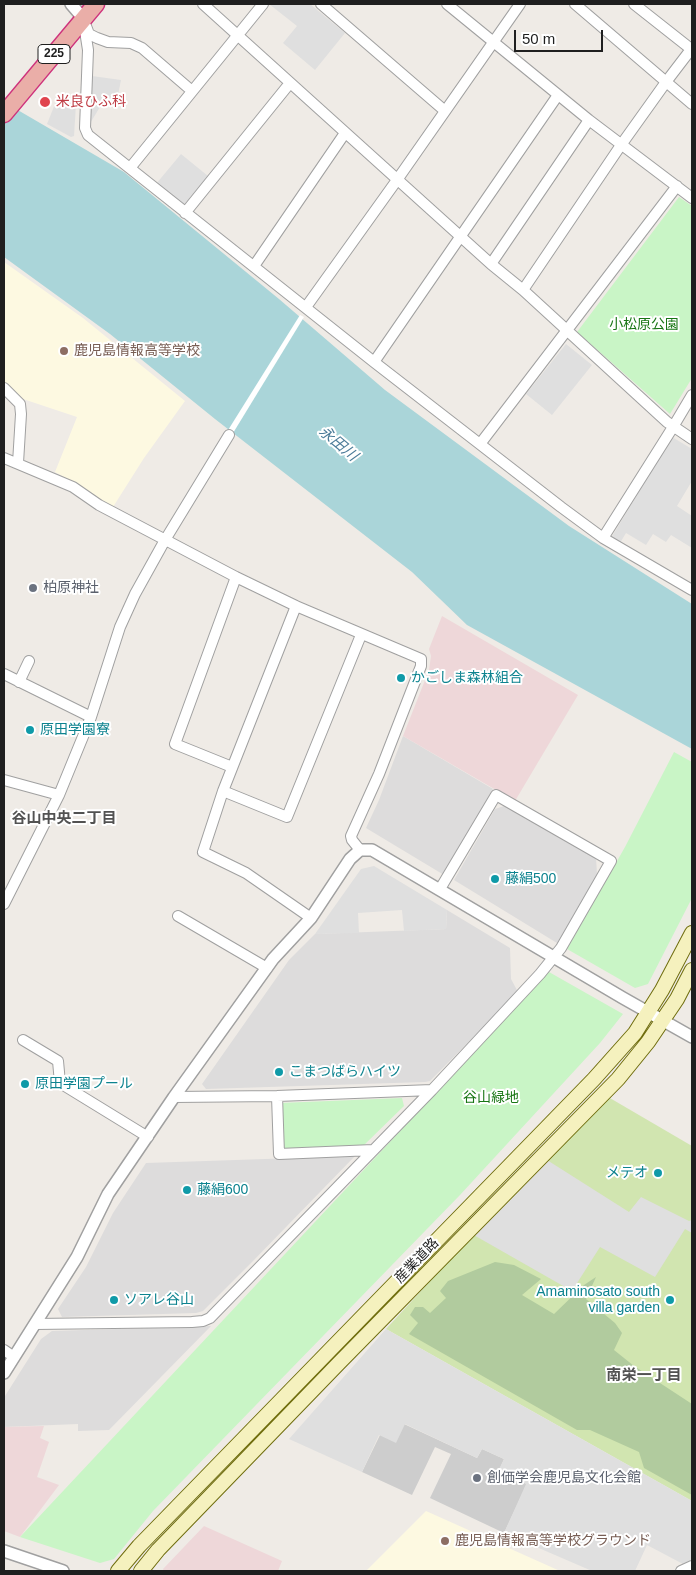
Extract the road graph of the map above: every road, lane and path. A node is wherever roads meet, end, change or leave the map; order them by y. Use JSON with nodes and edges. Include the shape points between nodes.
{"nodes":[{"id":1,"x":71,"y":4,"type":"edge"},
{"id":2,"x":96,"y":4,"type":"edge"},
{"id":3,"x":203,"y":4,"type":"edge"},
{"id":4,"x":263,"y":4,"type":"edge"},
{"id":5,"x":321,"y":4,"type":"edge"},
{"id":6,"x":447,"y":4,"type":"edge"},
{"id":7,"x":520,"y":4,"type":"edge"},
{"id":8,"x":575,"y":4,"type":"edge"},
{"id":9,"x":634,"y":4,"type":"edge"},
{"id":10,"x":83,"y":18,"type":"junction"},
{"id":11,"x":238,"y":36,"type":"junction"},
{"id":12,"x":493,"y":41,"type":"junction"},
{"id":13,"x":692,"y":49,"type":"edge"},
{"id":14,"x":290,"y":82,"type":"junction"},
{"id":15,"x":666,"y":82,"type":"junction"},
{"id":16,"x":192,"y":91,"type":"junction"},
{"id":17,"x":558,"y":95,"type":"junction"},
{"id":18,"x":9,"y":103,"type":"edge"},
{"id":19,"x":692,"y":104,"type":"edge"},
{"id":20,"x":444,"y":111,"type":"junction"},
{"id":21,"x":589,"y":120,"type":"junction"},
{"id":22,"x":345,"y":133,"type":"junction"},
{"id":23,"x":621,"y":145,"type":"junction"},
{"id":24,"x":130,"y":168,"type":"junction"},
{"id":25,"x":397,"y":180,"type":"junction"},
{"id":26,"x":677,"y":186,"type":"junction"},
{"id":27,"x":692,"y":198,"type":"edge"},
{"id":28,"x":185,"y":213,"type":"junction"},
{"id":29,"x":460,"y":236,"type":"junction"},
{"id":30,"x":492,"y":264,"type":"junction"},
{"id":31,"x":254,"y":266,"type":"junction"},
{"id":32,"x":523,"y":290,"type":"junction"},
{"id":33,"x":306,"y":307,"type":"junction"},
{"id":34,"x":567,"y":331,"type":"junction"},
{"id":35,"x":374,"y":362,"type":"junction"},
{"id":36,"x":4,"y":388,"type":"edge"},
{"id":37,"x":692,"y":395,"type":"edge"},
{"id":38,"x":673,"y":428,"type":"junction"},
{"id":39,"x":229,"y":436,"type":"dead end"},
{"id":40,"x":692,"y":439,"type":"edge"},
{"id":41,"x":480,"y":444,"type":"junction"},
{"id":42,"x":4,"y":458,"type":"edge"},
{"id":43,"x":18,"y":463,"type":"junction"},
{"id":44,"x":603,"y":538,"type":"junction"},
{"id":45,"x":165,"y":540,"type":"junction"},
{"id":46,"x":236,"y":577,"type":"junction"},
{"id":47,"x":692,"y":590,"type":"edge"},
{"id":48,"x":296,"y":606,"type":"junction"},
{"id":49,"x":361,"y":635,"type":"junction"},
{"id":50,"x":29,"y":661,"type":"dead end"},
{"id":51,"x":4,"y":674,"type":"edge"},
{"id":52,"x":18,"y":682,"type":"junction"},
{"id":53,"x":91,"y":717,"type":"junction"},
{"id":54,"x":232,"y":767,"type":"junction"},
{"id":55,"x":4,"y":780,"type":"edge"},
{"id":56,"x":223,"y":791,"type":"junction"},
{"id":57,"x":59,"y":795,"type":"junction"},
{"id":58,"x":360,"y":850,"type":"junction"},
{"id":59,"x":440,"y":889,"type":"junction"},
{"id":60,"x":4,"y":904,"type":"edge"},
{"id":61,"x":178,"y":916,"type":"dead end"},
{"id":62,"x":311,"y":918,"type":"junction"},
{"id":63,"x":692,"y":933,"type":"edge"},
{"id":64,"x":553,"y":957,"type":"junction"},
{"id":65,"x":267,"y":968,"type":"junction"},
{"id":66,"x":692,"y":970,"type":"edge"},
{"id":67,"x":649,"y":1012,"type":"junction"},
{"id":68,"x":663,"y":1020,"type":"junction"},
{"id":69,"x":692,"y":1037,"type":"edge"},
{"id":70,"x":23,"y":1040,"type":"dead end"},
{"id":71,"x":432,"y":1090,"type":"junction"},
{"id":72,"x":277,"y":1096,"type":"junction"},
{"id":73,"x":174,"y":1097,"type":"junction"},
{"id":74,"x":148,"y":1137,"type":"junction"},
{"id":75,"x":372,"y":1150,"type":"junction"},
{"id":76,"x":35,"y":1324,"type":"junction"},
{"id":77,"x":4,"y":1350,"type":"edge"},
{"id":78,"x":14,"y":1357,"type":"junction"},
{"id":79,"x":4,"y":1373,"type":"edge"},
{"id":80,"x":4,"y":1551,"type":"edge"},
{"id":81,"x":692,"y":1566,"type":"edge"},
{"id":82,"x":63,"y":1571,"type":"edge"},
{"id":83,"x":118,"y":1571,"type":"edge"},
{"id":84,"x":141,"y":1571,"type":"edge"},
{"id":85,"x":681,"y":1571,"type":"edge"}],
"edges":[{"from":1,"to":10,"type":"street"},
{"from":2,"to":10,"type":"highway","number":"225"},
{"from":3,"to":11,"type":"street"},
{"from":4,"to":11,"type":"street"},
{"from":5,"to":20,"type":"street"},
{"from":6,"to":12,"type":"street"},
{"from":7,"to":12,"type":"street"},
{"from":8,"to":15,"type":"street"},
{"from":9,"to":13,"type":"street"},
{"from":10,"to":16,"type":"street","via":[[89,34],[108,42],[142,48]]},
{"from":10,"to":18,"type":"highway","number":"225"},
{"from":10,"to":24,"type":"street","via":[[88,50],[85,128],[88,135]]},
{"from":11,"to":14,"type":"street"},
{"from":11,"to":16,"type":"street"},
{"from":12,"to":17,"type":"street"},
{"from":12,"to":20,"type":"street"},
{"from":13,"to":15,"type":"street"},
{"from":14,"to":22,"type":"street"},
{"from":14,"to":28,"type":"street"},
{"from":15,"to":19,"type":"street"},
{"from":15,"to":23,"type":"street"},
{"from":16,"to":24,"type":"street"},
{"from":17,"to":21,"type":"street"},
{"from":17,"to":29,"type":"street"},
{"from":20,"to":25,"type":"street"},
{"from":21,"to":23,"type":"street"},
{"from":21,"to":30,"type":"street"},
{"from":22,"to":25,"type":"street"},
{"from":22,"to":31,"type":"street"},
{"from":23,"to":26,"type":"street"},
{"from":23,"to":32,"type":"street"},
{"from":24,"to":28,"type":"street"},
{"from":25,"to":29,"type":"street"},
{"from":25,"to":33,"type":"street"},
{"from":26,"to":27,"type":"street"},
{"from":26,"to":34,"type":"street"},
{"from":28,"to":31,"type":"street"},
{"from":29,"to":30,"type":"street"},
{"from":29,"to":35,"type":"street"},
{"from":30,"to":32,"type":"street"},
{"from":31,"to":33,"type":"street"},
{"from":32,"to":34,"type":"street"},
{"from":33,"to":35,"type":"street"},
{"from":34,"to":38,"type":"street"},
{"from":34,"to":41,"type":"street"},
{"from":35,"to":41,"type":"street"},
{"from":36,"to":43,"type":"street","via":[[20,404],[22,414]]},
{"from":37,"to":38,"type":"street"},
{"from":38,"to":40,"type":"street"},
{"from":38,"to":44,"type":"street"},
{"from":39,"to":45,"type":"street"},
{"from":41,"to":44,"type":"street"},
{"from":42,"to":43,"type":"street"},
{"from":43,"to":45,"type":"street","via":[[73,487],[99,505]]},
{"from":44,"to":47,"type":"street"},
{"from":45,"to":46,"type":"street"},
{"from":45,"to":53,"type":"street","via":[[127,610]]},
{"from":46,"to":48,"type":"street"},
{"from":46,"to":54,"type":"street","via":[[175,744]]},
{"from":48,"to":49,"type":"street"},
{"from":48,"to":54,"type":"street"},
{"from":49,"to":56,"type":"street","via":[[287,817]]},
{"from":49,"to":58,"type":"street","via":[[414,655],[422,662],[352,836]]},
{"from":50,"to":52,"type":"street"},
{"from":51,"to":52,"type":"street"},
{"from":52,"to":53,"type":"street"},
{"from":53,"to":57,"type":"street"},
{"from":54,"to":56,"type":"street"},
{"from":55,"to":57,"type":"street"},
{"from":56,"to":62,"type":"street","via":[[203,852],[246,873]]},
{"from":57,"to":60,"type":"street"},
{"from":58,"to":59,"type":"street","via":[[372,850]]},
{"from":58,"to":62,"type":"street","via":[[350,859]]},
{"from":59,"to":64,"type":"street"},
{"from":59,"to":64,"type":"street","via":[[496,795],[611,862]]},
{"from":61,"to":65,"type":"street"},
{"from":62,"to":65,"type":"street"},
{"from":63,"to":67,"type":"main road","name":"産業道路"},
{"from":64,"to":67,"type":"street"},
{"from":64,"to":71,"type":"street"},
{"from":65,"to":73,"type":"street"},
{"from":66,"to":68,"type":"main road","name":"産業道路"},
{"from":67,"to":68,"type":"street"},
{"from":67,"to":83,"type":"main road","name":"産業道路","via":[[635,1033],[594,1079]]},
{"from":68,"to":69,"type":"street"},
{"from":68,"to":84,"type":"main road","name":"産業道路","via":[[618,1079],[338,1364]]},
{"from":70,"to":74,"type":"street","via":[[58,1061],[60,1083]]},
{"from":71,"to":72,"type":"street"},
{"from":71,"to":75,"type":"street"},
{"from":72,"to":73,"type":"street"},
{"from":72,"to":75,"type":"street","via":[[279,1154]]},
{"from":73,"to":74,"type":"street"},
{"from":74,"to":76,"type":"street","via":[[108,1194],[77,1257]]},
{"from":75,"to":76,"type":"street","via":[[206,1320]]},
{"from":76,"to":78,"type":"street"},
{"from":77,"to":78,"type":"street"},
{"from":78,"to":79,"type":"street"},
{"from":80,"to":82,"type":"street"},
{"from":81,"to":85,"type":"street"}]}
